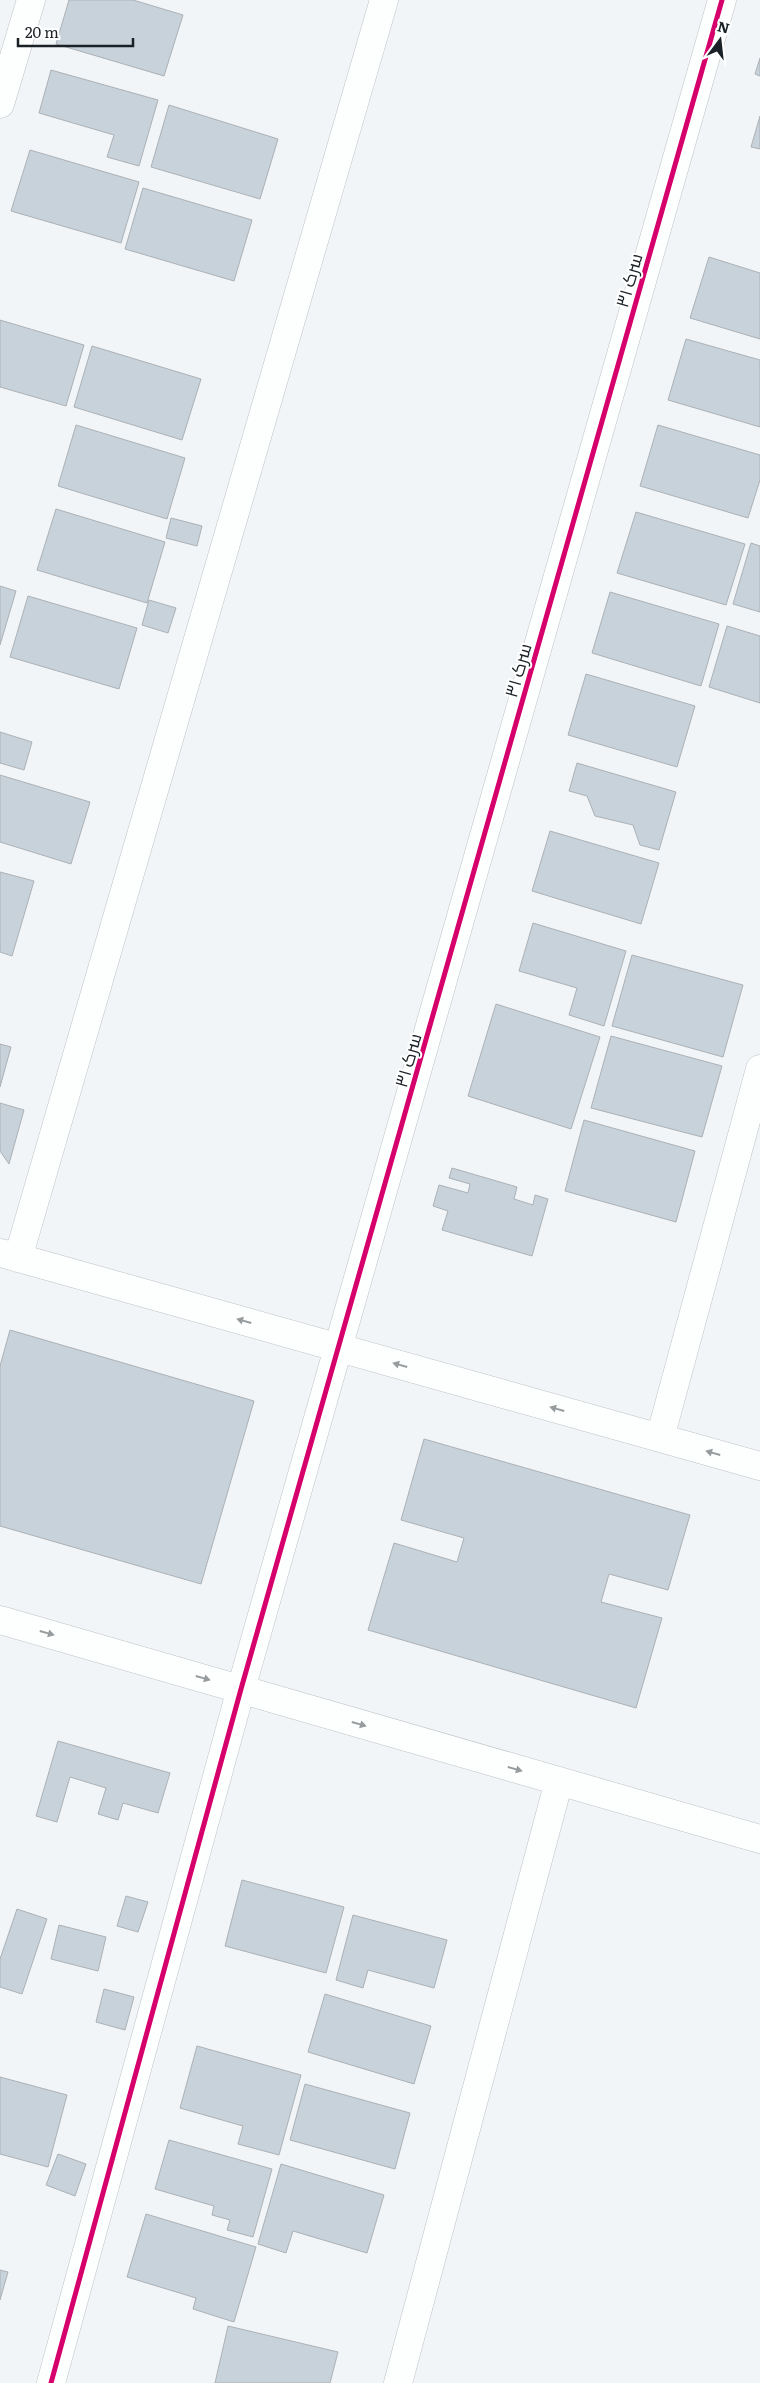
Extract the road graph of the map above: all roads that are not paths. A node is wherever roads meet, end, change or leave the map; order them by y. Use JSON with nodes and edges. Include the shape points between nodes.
{"nodes":[{"id":1,"x":31,"y":0,"type":"edge"},
{"id":2,"x":384,"y":0,"type":"edge"},
{"id":3,"x":722,"y":0,"type":"edge"},
{"id":4,"x":0,"y":104,"type":"edge"},
{"id":5,"x":760,"y":1069,"type":"edge"},
{"id":6,"x":9,"y":1255,"type":"edge"},
{"id":7,"x":339,"y":1348,"type":"junction"},
{"id":8,"x":660,"y":1438,"type":"junction"},
{"id":9,"x":760,"y":1466,"type":"edge"},
{"id":10,"x":0,"y":1620,"type":"edge"},
{"id":11,"x":241,"y":1690,"type":"junction"},
{"id":12,"x":559,"y":1781,"type":"junction"},
{"id":13,"x":760,"y":1839,"type":"edge"},
{"id":14,"x":51,"y":2383,"type":"edge"},
{"id":15,"x":398,"y":2383,"type":"edge"}],
"edges":[{"from":1,"to":4,"type":"street"},
{"from":2,"to":6,"type":"street"},
{"from":3,"to":7,"type":"street","name":"سرک ۳۱"},
{"from":5,"to":8,"type":"street"},
{"from":7,"to":6,"type":"street","one_way":true},
{"from":8,"to":7,"type":"street","one_way":true},
{"from":7,"to":11,"type":"street","name":"سرک ۳۱"},
{"from":9,"to":8,"type":"street","one_way":true},
{"from":10,"to":11,"type":"street","one_way":true},
{"from":11,"to":12,"type":"street","one_way":true},
{"from":11,"to":14,"type":"street","name":"سرک ۳۱"},
{"from":12,"to":13,"type":"street"},
{"from":12,"to":15,"type":"street"}]}
